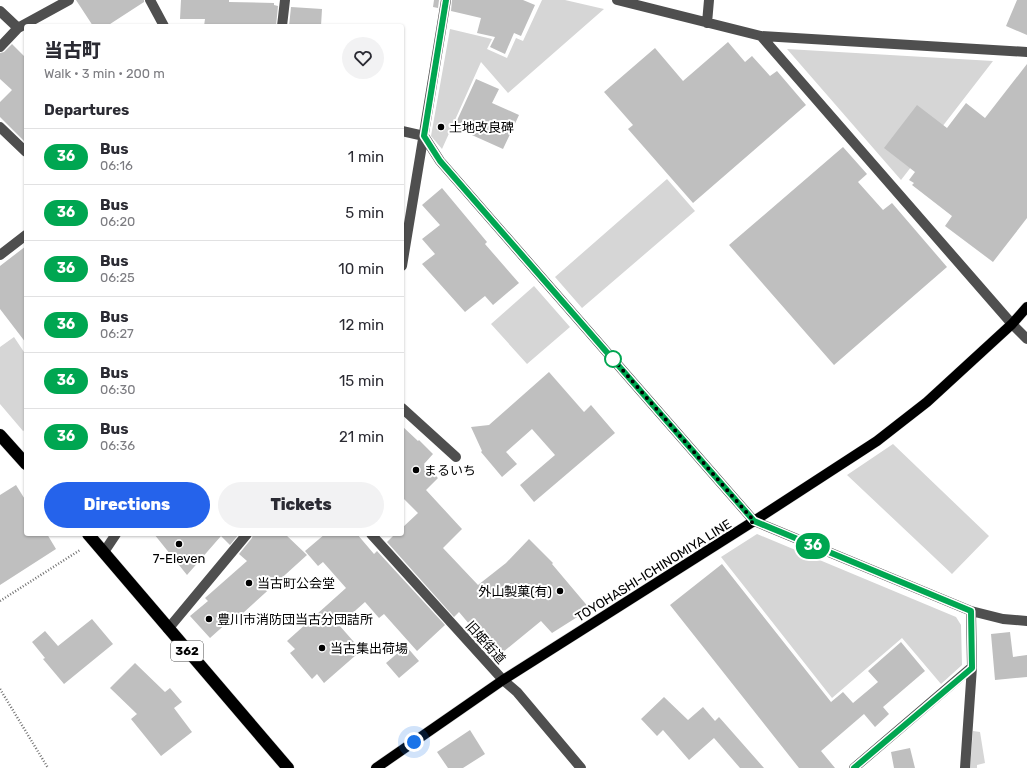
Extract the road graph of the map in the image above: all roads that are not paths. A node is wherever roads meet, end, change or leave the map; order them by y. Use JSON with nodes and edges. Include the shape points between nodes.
{"nodes":[{"id":1,"x":69,"y":0,"type":"edge"},
{"id":2,"x":150,"y":0,"type":"edge"},
{"id":3,"x":285,"y":0,"type":"edge"},
{"id":4,"x":446,"y":0,"type":"edge"},
{"id":5,"x":617,"y":0,"type":"edge"},
{"id":6,"x":709,"y":0,"type":"edge"},
{"id":7,"x":0,"y":11,"type":"edge"},
{"id":8,"x":25,"y":24,"type":"edge"},
{"id":9,"x":163,"y":24,"type":"edge"},
{"id":10,"x":282,"y":24,"type":"edge"},
{"id":11,"x":707,"y":24,"type":"junction"},
{"id":12,"x":24,"y":25,"type":"edge"},
{"id":13,"x":18,"y":28,"type":"junction"},
{"id":14,"x":761,"y":36,"type":"junction"},
{"id":15,"x":0,"y":47,"type":"edge"},
{"id":16,"x":1027,"y":52,"type":"edge"},
{"id":17,"x":0,"y":127,"type":"edge"},
{"id":18,"x":404,"y":131,"type":"edge"},
{"id":19,"x":424,"y":136,"type":"junction"},
{"id":20,"x":24,"y":150,"type":"edge"},
{"id":21,"x":24,"y":236,"type":"edge"},
{"id":22,"x":404,"y":254,"type":"edge"},
{"id":23,"x":0,"y":255,"type":"edge"},
{"id":24,"x":1027,"y":306,"type":"edge"},
{"id":25,"x":1012,"y":324,"type":"junction"},
{"id":26,"x":1027,"y":339,"type":"edge"},
{"id":27,"x":404,"y":410,"type":"edge"},
{"id":28,"x":0,"y":435,"type":"edge"},
{"id":29,"x":456,"y":456,"type":"dead end"},
{"id":30,"x":24,"y":462,"type":"edge"},
{"id":31,"x":754,"y":521,"type":"junction"},
{"id":32,"x":115,"y":536,"type":"edge"},
{"id":33,"x":245,"y":536,"type":"edge"},
{"id":34,"x":373,"y":536,"type":"edge"},
{"id":35,"x":91,"y":538,"type":"edge"},
{"id":36,"x":104,"y":552,"type":"junction"},
{"id":37,"x":971,"y":611,"type":"junction"},
{"id":38,"x":1027,"y":621,"type":"edge"},
{"id":39,"x":168,"y":629,"type":"junction"},
{"id":40,"x":972,"y":668,"type":"junction"},
{"id":41,"x":503,"y":680,"type":"junction"},
{"id":42,"x":288,"y":768,"type":"edge"},
{"id":43,"x":376,"y":768,"type":"edge"},
{"id":44,"x":581,"y":768,"type":"edge"},
{"id":45,"x":854,"y":768,"type":"edge"},
{"id":46,"x":965,"y":768,"type":"edge"}],
"edges":[{"from":1,"to":8,"type":"street"},
{"from":2,"to":9,"type":"street"},
{"from":3,"to":10,"type":"street"},
{"from":4,"to":19,"type":"street"},
{"from":5,"to":11,"type":"street"},
{"from":6,"to":11,"type":"street"},
{"from":7,"to":13,"type":"street"},
{"from":11,"to":14,"type":"street"},
{"from":12,"to":13,"type":"street"},
{"from":13,"to":15,"type":"street"},
{"from":14,"to":16,"type":"street"},
{"from":14,"to":25,"type":"street"},
{"from":17,"to":20,"type":"street"},
{"from":18,"to":19,"type":"street"},
{"from":19,"to":22,"type":"street"},
{"from":19,"to":31,"type":"street","via":[[440,161]]},
{"from":21,"to":23,"type":"street"},
{"from":24,"to":25,"type":"main road","name":"TOYOHASHI-ICHINOMIYA LINE"},
{"from":25,"to":26,"type":"street"},
{"from":25,"to":31,"type":"main road","name":"TOYOHASHI-ICHINOMIYA LINE","via":[[927,402],[877,441]]},
{"from":27,"to":29,"type":"street"},
{"from":28,"to":30,"type":"highway"},
{"from":31,"to":37,"type":"street"},
{"from":31,"to":41,"type":"main road","name":"TOYOHASHI-ICHINOMIYA LINE"},
{"from":32,"to":36,"type":"street"},
{"from":33,"to":39,"type":"street"},
{"from":34,"to":41,"type":"street","name":"旧姫街道"},
{"from":35,"to":36,"type":"highway","number":"362"},
{"from":36,"to":39,"type":"highway","number":"362"},
{"from":37,"to":38,"type":"street","via":[[1003,619]]},
{"from":37,"to":40,"type":"street"},
{"from":39,"to":42,"type":"highway","number":"362"},
{"from":40,"to":45,"type":"street"},
{"from":40,"to":46,"type":"street"},
{"from":41,"to":43,"type":"main road","name":"TOYOHASHI-ICHINOMIYA LINE"},
{"from":41,"to":44,"type":"street","name":"旧姫街道","via":[[517,692]]}]}
